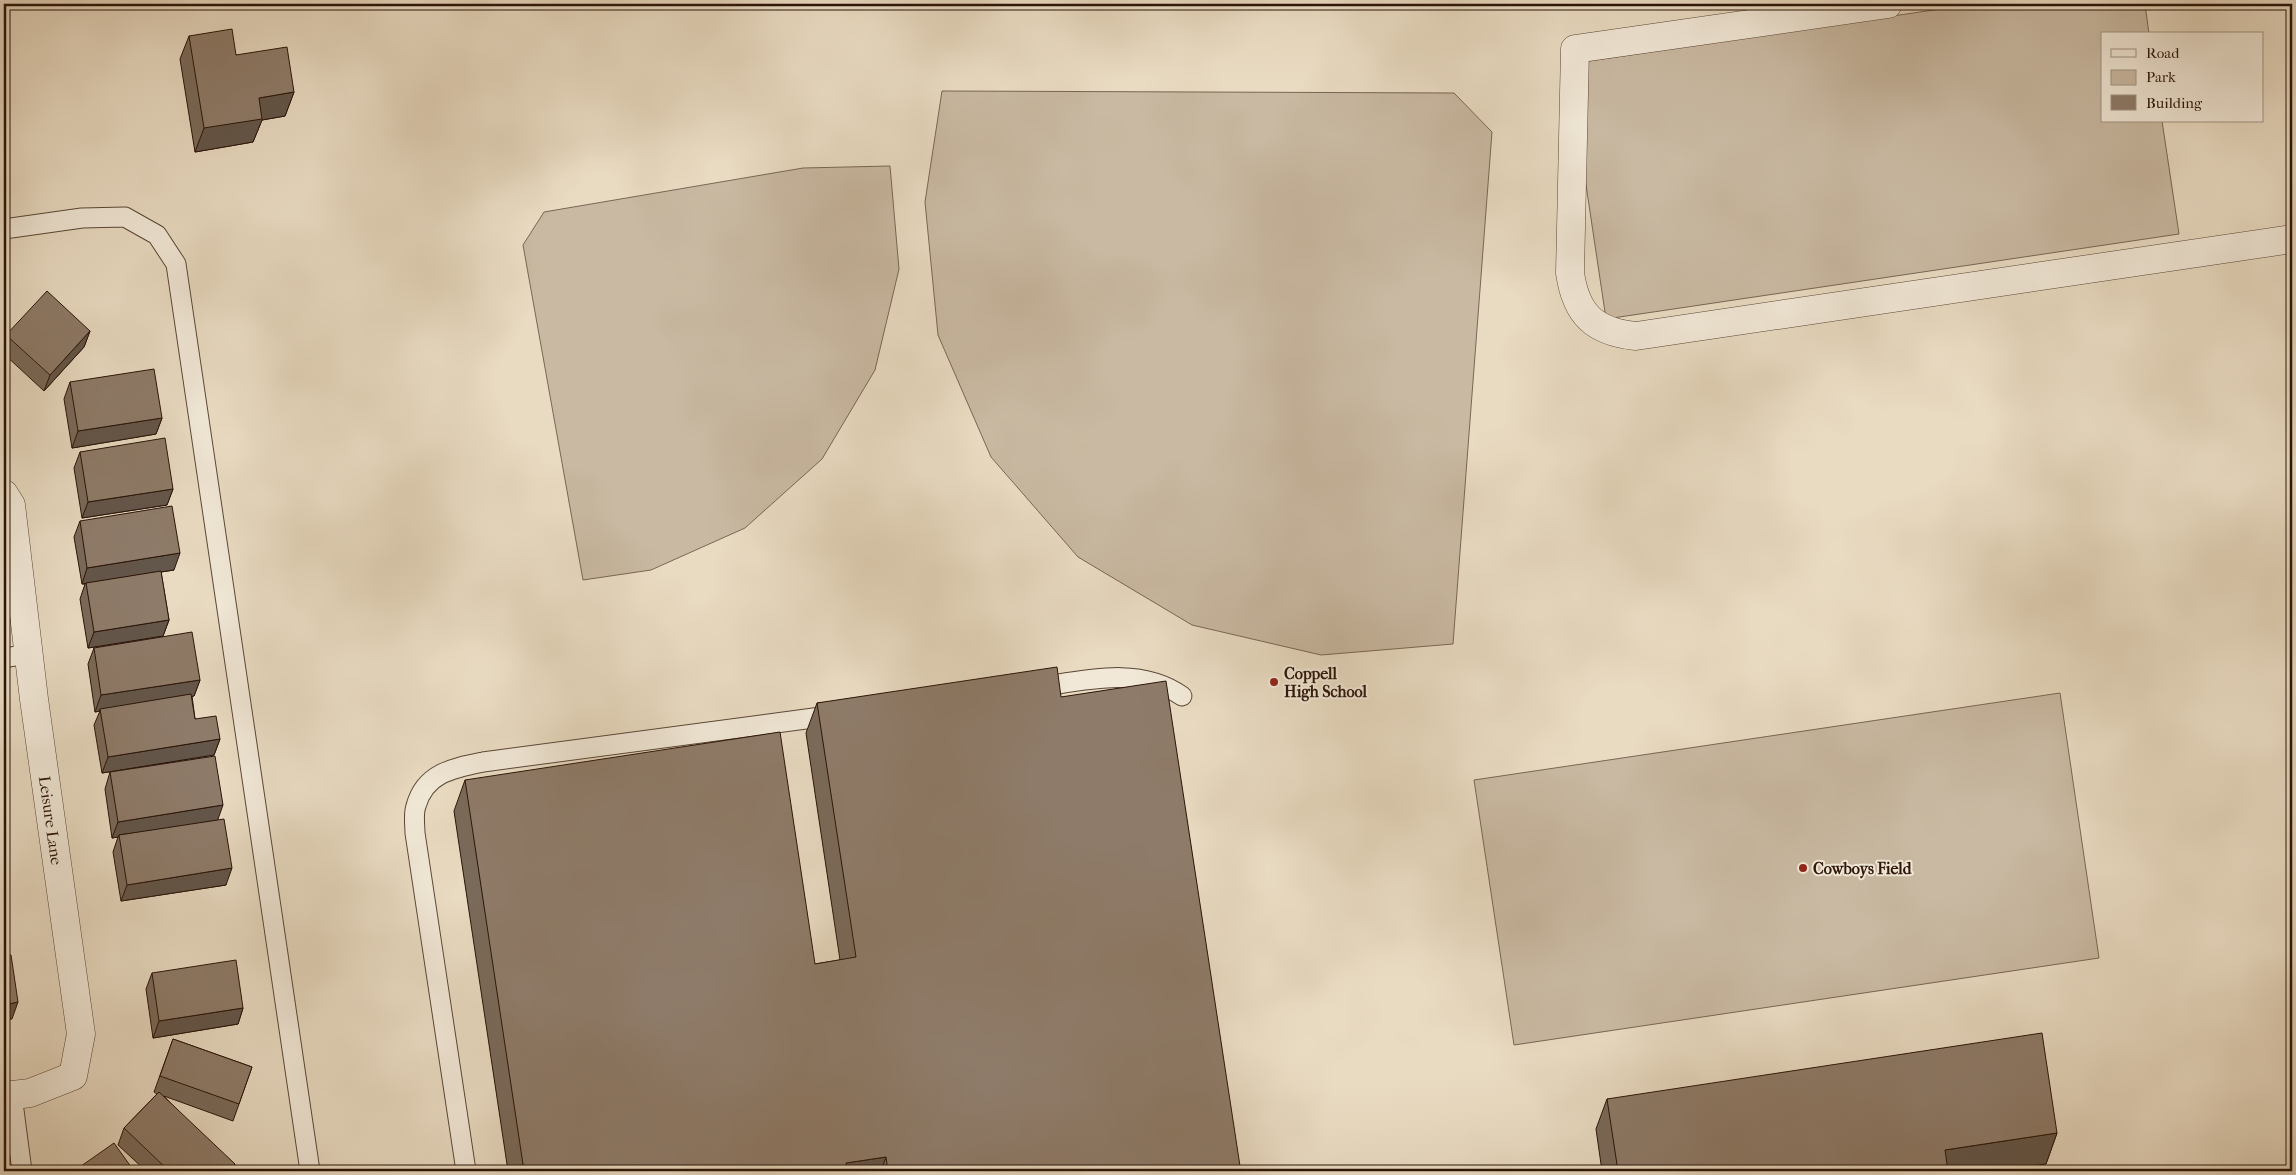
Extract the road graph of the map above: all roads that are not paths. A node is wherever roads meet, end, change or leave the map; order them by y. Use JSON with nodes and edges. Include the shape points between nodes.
{"nodes":[{"id":1,"x":1888,"y":4,"type":"edge"},
{"id":2,"x":4,"y":229,"type":"edge"},
{"id":3,"x":2292,"y":239,"type":"edge"},
{"id":4,"x":4,"y":494,"type":"edge"},
{"id":5,"x":16,"y":656,"type":"edge"},
{"id":6,"x":1020,"y":690,"type":"edge"},
{"id":7,"x":1182,"y":696,"type":"dead end"},
{"id":8,"x":853,"y":713,"type":"edge"},
{"id":9,"x":8,"y":1095,"type":"edge"},
{"id":10,"x":22,"y":1171,"type":"edge"},
{"id":11,"x":310,"y":1171,"type":"edge"},
{"id":12,"x":466,"y":1171,"type":"edge"}],
"edges":[{"from":1,"to":3,"type":"street","via":[[1575,49],[1570,273],[1573,293],[1582,311],[1597,325],[1616,334],[1636,336]]},
{"from":2,"to":11,"type":"lane","via":[[82,218],[124,217],[157,235],[176,264]]},
{"from":4,"to":5,"type":"street","name":"Leisure Lane","via":[[10,505]]},
{"from":5,"to":9,"type":"street","name":"Leisure Lane","via":[[81,1034],[73,1076],[30,1092]]},
{"from":6,"to":7,"type":"lane","via":[[1118,677],[1143,680],[1172,689]]},
{"from":8,"to":12,"type":"lane","via":[[483,762],[450,769],[426,784],[415,807],[415,833]]},
{"from":9,"to":10,"type":"lane"}]}
